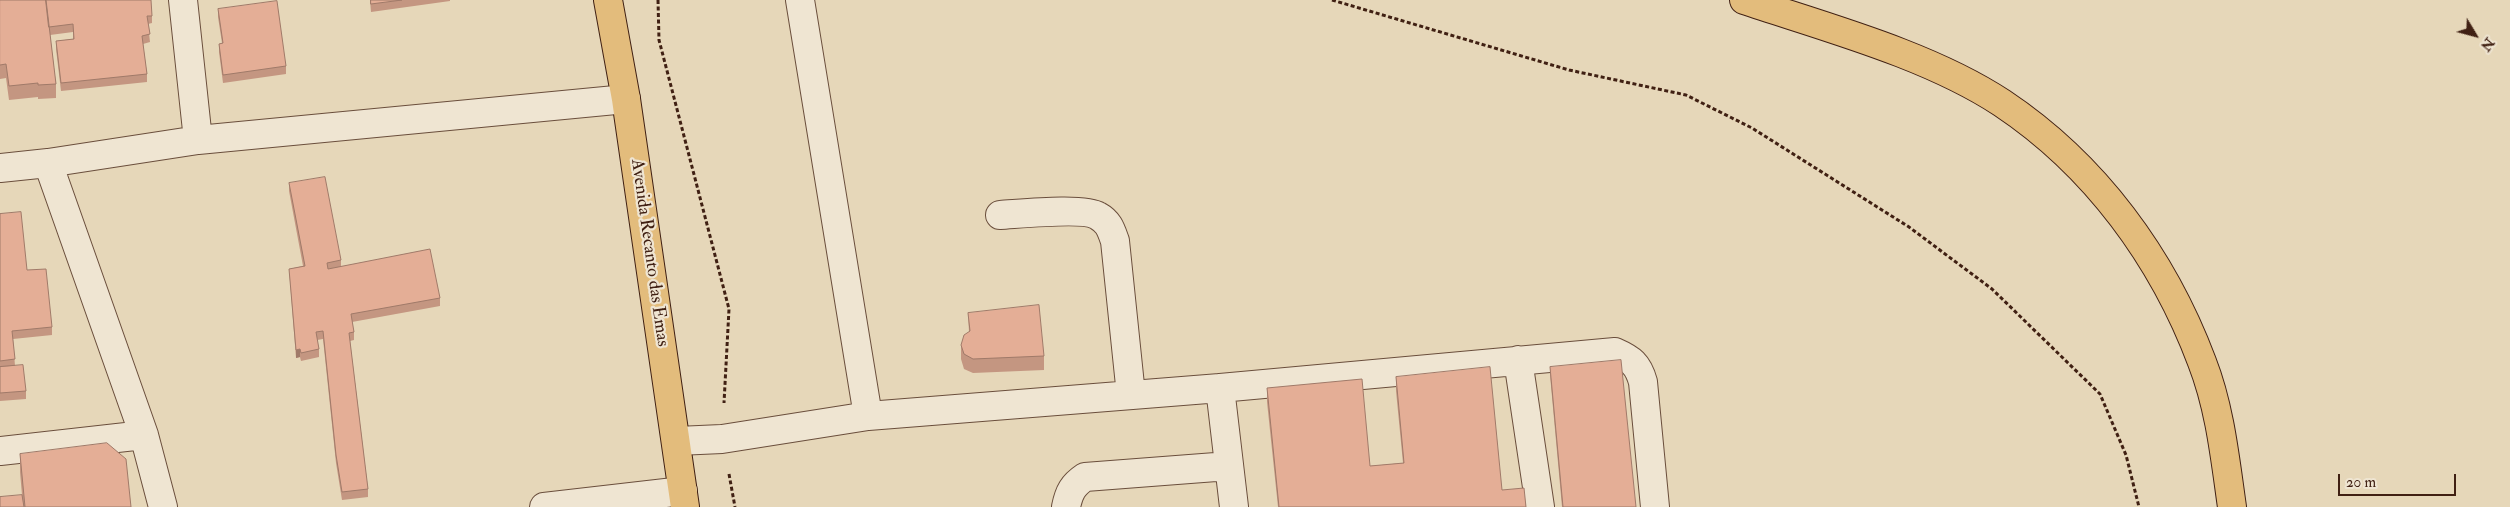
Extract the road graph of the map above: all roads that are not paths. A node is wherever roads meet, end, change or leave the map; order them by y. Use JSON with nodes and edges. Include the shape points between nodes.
{"nodes":[{"id":1,"x":183,"y":0,"type":"edge"},
{"id":2,"x":608,"y":0,"type":"edge"},
{"id":3,"x":800,"y":0,"type":"edge"},
{"id":4,"x":1744,"y":0,"type":"edge"},
{"id":5,"x":626,"y":99,"type":"junction"},
{"id":6,"x":198,"y":140,"type":"junction"},
{"id":7,"x":48,"y":163,"type":"junction"},
{"id":8,"x":0,"y":168,"type":"edge"},
{"id":9,"x":1000,"y":214,"type":"dead end"},
{"id":10,"x":1518,"y":360,"type":"junction"},
{"id":11,"x":1220,"y":388,"type":"junction"},
{"id":12,"x":1132,"y":395,"type":"junction"},
{"id":13,"x":868,"y":416,"type":"junction"},
{"id":14,"x":144,"y":435,"type":"junction"},
{"id":15,"x":677,"y":441,"type":"junction"},
{"id":16,"x":0,"y":451,"type":"edge"},
{"id":17,"x":1230,"y":466,"type":"junction"},
{"id":18,"x":684,"y":499,"type":"edge"},
{"id":19,"x":163,"y":507,"type":"edge"},
{"id":20,"x":544,"y":507,"type":"edge"},
{"id":21,"x":1066,"y":507,"type":"edge"},
{"id":22,"x":1234,"y":507,"type":"edge"},
{"id":23,"x":1540,"y":507,"type":"edge"},
{"id":24,"x":1655,"y":507,"type":"edge"},
{"id":25,"x":2232,"y":507,"type":"edge"}],
"edges":[{"from":1,"to":6,"type":"street"},
{"from":2,"to":5,"type":"main road","name":"Avenida Recanto das Emas"},
{"from":3,"to":13,"type":"street"},
{"from":4,"to":25,"type":"main road","via":[[1884,47],[1948,74],[2002,103],[2055,142],[2098,184],[2136,233],[2174,299],[2203,362],[2219,422]]},
{"from":5,"to":6,"type":"street"},
{"from":5,"to":15,"type":"main road","name":"Avenida Recanto das Emas"},
{"from":6,"to":7,"type":"street"},
{"from":7,"to":8,"type":"street"},
{"from":7,"to":14,"type":"street"},
{"from":9,"to":12,"type":"street","via":[[1082,212],[1097,215],[1110,226],[1115,241]]},
{"from":10,"to":11,"type":"street"},
{"from":10,"to":23,"type":"street"},
{"from":10,"to":24,"type":"street","via":[[1615,352],[1632,360],[1639,368],[1643,382]]},
{"from":11,"to":12,"type":"street"},
{"from":11,"to":17,"type":"street"},
{"from":12,"to":13,"type":"street"},
{"from":13,"to":15,"type":"street","via":[[722,438]]},
{"from":14,"to":16,"type":"street"},
{"from":14,"to":19,"type":"street"},
{"from":15,"to":18,"type":"main road","name":"Avenida Recanto das Emas"},
{"from":17,"to":21,"type":"street","via":[[1086,477],[1075,484]]},
{"from":17,"to":22,"type":"street"},
{"from":18,"to":20,"type":"street"}]}
